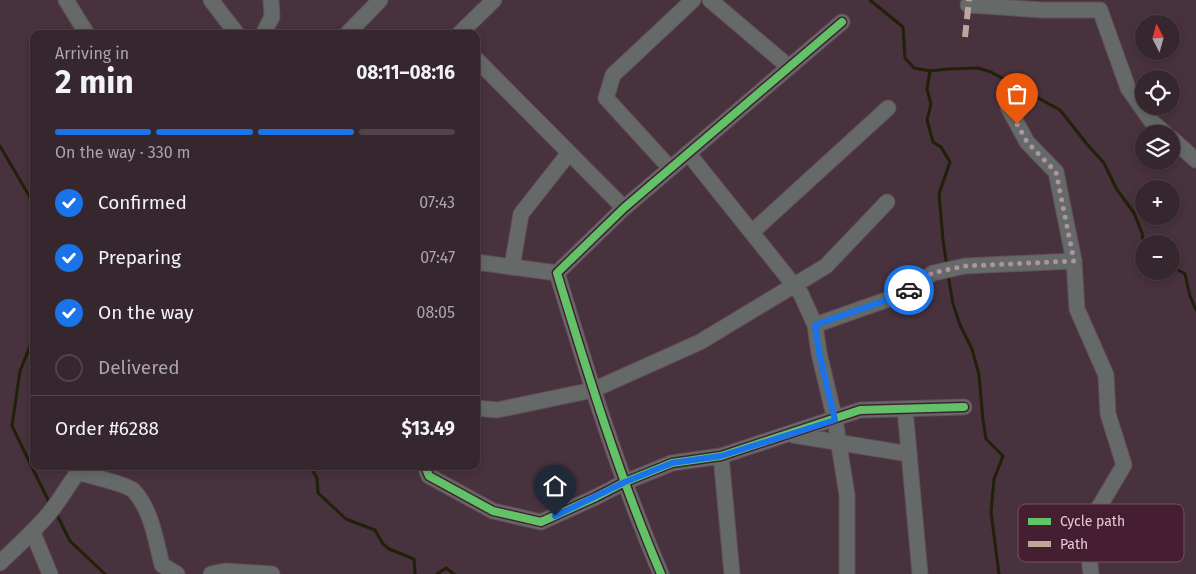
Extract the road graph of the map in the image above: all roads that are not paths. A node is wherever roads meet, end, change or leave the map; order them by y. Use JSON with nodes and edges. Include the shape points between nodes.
{"nodes":[{"id":1,"x":66,"y":0,"type":"edge"},
{"id":2,"x":211,"y":0,"type":"edge"},
{"id":3,"x":271,"y":0,"type":"edge"},
{"id":4,"x":380,"y":0,"type":"edge"},
{"id":5,"x":693,"y":0,"type":"edge"},
{"id":6,"x":710,"y":0,"type":"edge"},
{"id":7,"x":491,"y":1,"type":"edge"},
{"id":8,"x":968,"y":6,"type":"dead end"},
{"id":9,"x":842,"y":22,"type":"dead end"},
{"id":10,"x":85,"y":30,"type":"edge"},
{"id":11,"x":234,"y":30,"type":"edge"},
{"id":12,"x":265,"y":30,"type":"edge"},
{"id":13,"x":351,"y":30,"type":"edge"},
{"id":14,"x":463,"y":30,"type":"edge"},
{"id":15,"x":480,"y":63,"type":"edge"},
{"id":16,"x":788,"y":67,"type":"junction"},
{"id":17,"x":1008,"y":107,"type":"dead end"},
{"id":18,"x":888,"y":108,"type":"dead end"},
{"id":19,"x":1156,"y":125,"type":"edge"},
{"id":20,"x":1180,"y":146,"type":"edge"},
{"id":21,"x":569,"y":153,"type":"junction"},
{"id":22,"x":688,"y":153,"type":"junction"},
{"id":23,"x":1196,"y":160,"type":"edge"},
{"id":24,"x":670,"y":168,"type":"junction"},
{"id":25,"x":887,"y":202,"type":"dead end"},
{"id":26,"x":624,"y":208,"type":"junction"},
{"id":27,"x":752,"y":232,"type":"junction"},
{"id":28,"x":1074,"y":261,"type":"junction"},
{"id":29,"x":480,"y":263,"type":"edge"},
{"id":30,"x":512,"y":267,"type":"junction"},
{"id":31,"x":557,"y":273,"type":"junction"},
{"id":32,"x":795,"y":285,"type":"junction"},
{"id":33,"x":815,"y":325,"type":"junction"},
{"id":34,"x":593,"y":390,"type":"junction"},
{"id":35,"x":964,"y":407,"type":"dead end"},
{"id":36,"x":480,"y":408,"type":"edge"},
{"id":37,"x":905,"y":409,"type":"junction"},
{"id":38,"x":835,"y":420,"type":"junction"},
{"id":39,"x":789,"y":434,"type":"junction"},
{"id":40,"x":839,"y":442,"type":"junction"},
{"id":41,"x":909,"y":454,"type":"junction"},
{"id":42,"x":721,"y":456,"type":"junction"},
{"id":43,"x":79,"y":470,"type":"edge"},
{"id":44,"x":83,"y":470,"type":"edge"},
{"id":45,"x":427,"y":470,"type":"edge"},
{"id":46,"x":625,"y":482,"type":"junction"},
{"id":47,"x":1101,"y":504,"type":"edge"},
{"id":48,"x":27,"y":538,"type":"junction"},
{"id":49,"x":0,"y":544,"type":"edge"},
{"id":50,"x":0,"y":563,"type":"edge"},
{"id":51,"x":50,"y":574,"type":"edge"},
{"id":52,"x":177,"y":574,"type":"edge"},
{"id":53,"x":211,"y":574,"type":"edge"},
{"id":54,"x":272,"y":574,"type":"edge"},
{"id":55,"x":661,"y":574,"type":"edge"},
{"id":56,"x":732,"y":574,"type":"edge"},
{"id":57,"x":847,"y":574,"type":"edge"},
{"id":58,"x":920,"y":574,"type":"edge"}],
"edges":[{"from":1,"to":10,"type":"street"},
{"from":2,"to":11,"type":"street"},
{"from":3,"to":12,"type":"street","via":[[272,17]]},
{"from":4,"to":13,"type":"street"},
{"from":5,"to":24,"type":"street","via":[[612,75],[606,98]]},
{"from":6,"to":16,"type":"street"},
{"from":7,"to":14,"type":"street"},
{"from":8,"to":19,"type":"street","via":[[1100,10],[1128,88]]},
{"from":9,"to":16,"type":"street"},
{"from":15,"to":21,"type":"street"},
{"from":16,"to":22,"type":"street"},
{"from":17,"to":28,"type":"street","via":[[1027,142],[1056,172]]},
{"from":18,"to":27,"type":"street"},
{"from":20,"to":23,"type":"street"},
{"from":21,"to":26,"type":"street"},
{"from":21,"to":30,"type":"street","via":[[521,214]]},
{"from":22,"to":24,"type":"street"},
{"from":22,"to":27,"type":"street"},
{"from":24,"to":26,"type":"street"},
{"from":25,"to":32,"type":"street","via":[[826,266]]},
{"from":26,"to":31,"type":"street"},
{"from":27,"to":32,"type":"street"},
{"from":28,"to":33,"type":"street","via":[[965,266],[932,273],[904,294]]},
{"from":28,"to":47,"type":"street","via":[[1077,308],[1106,375],[1108,414],[1124,465]]},
{"from":29,"to":30,"type":"street"},
{"from":30,"to":31,"type":"street"},
{"from":31,"to":34,"type":"street"},
{"from":32,"to":33,"type":"street"},
{"from":32,"to":34,"type":"street","via":[[700,342]]},
{"from":33,"to":38,"type":"street"},
{"from":34,"to":36,"type":"street","via":[[497,410]]},
{"from":34,"to":46,"type":"street"},
{"from":35,"to":37,"type":"street"},
{"from":37,"to":38,"type":"street","via":[[860,410]]},
{"from":37,"to":41,"type":"street"},
{"from":38,"to":39,"type":"street"},
{"from":38,"to":40,"type":"street"},
{"from":39,"to":40,"type":"street"},
{"from":39,"to":42,"type":"street"},
{"from":40,"to":41,"type":"street"},
{"from":40,"to":57,"type":"street","via":[[846,495]]},
{"from":41,"to":58,"type":"street"},
{"from":42,"to":46,"type":"street","via":[[672,463]]},
{"from":42,"to":56,"type":"street"},
{"from":43,"to":48,"type":"street","via":[[53,509]]},
{"from":44,"to":52,"type":"street","via":[[132,489],[154,529],[162,565]]},
{"from":45,"to":46,"type":"street","via":[[429,476],[493,511],[541,522]]},
{"from":46,"to":55,"type":"street"},
{"from":48,"to":49,"type":"street"},
{"from":48,"to":50,"type":"street"},
{"from":48,"to":51,"type":"street"},
{"from":53,"to":54,"type":"street","via":[[225,571]]}]}
